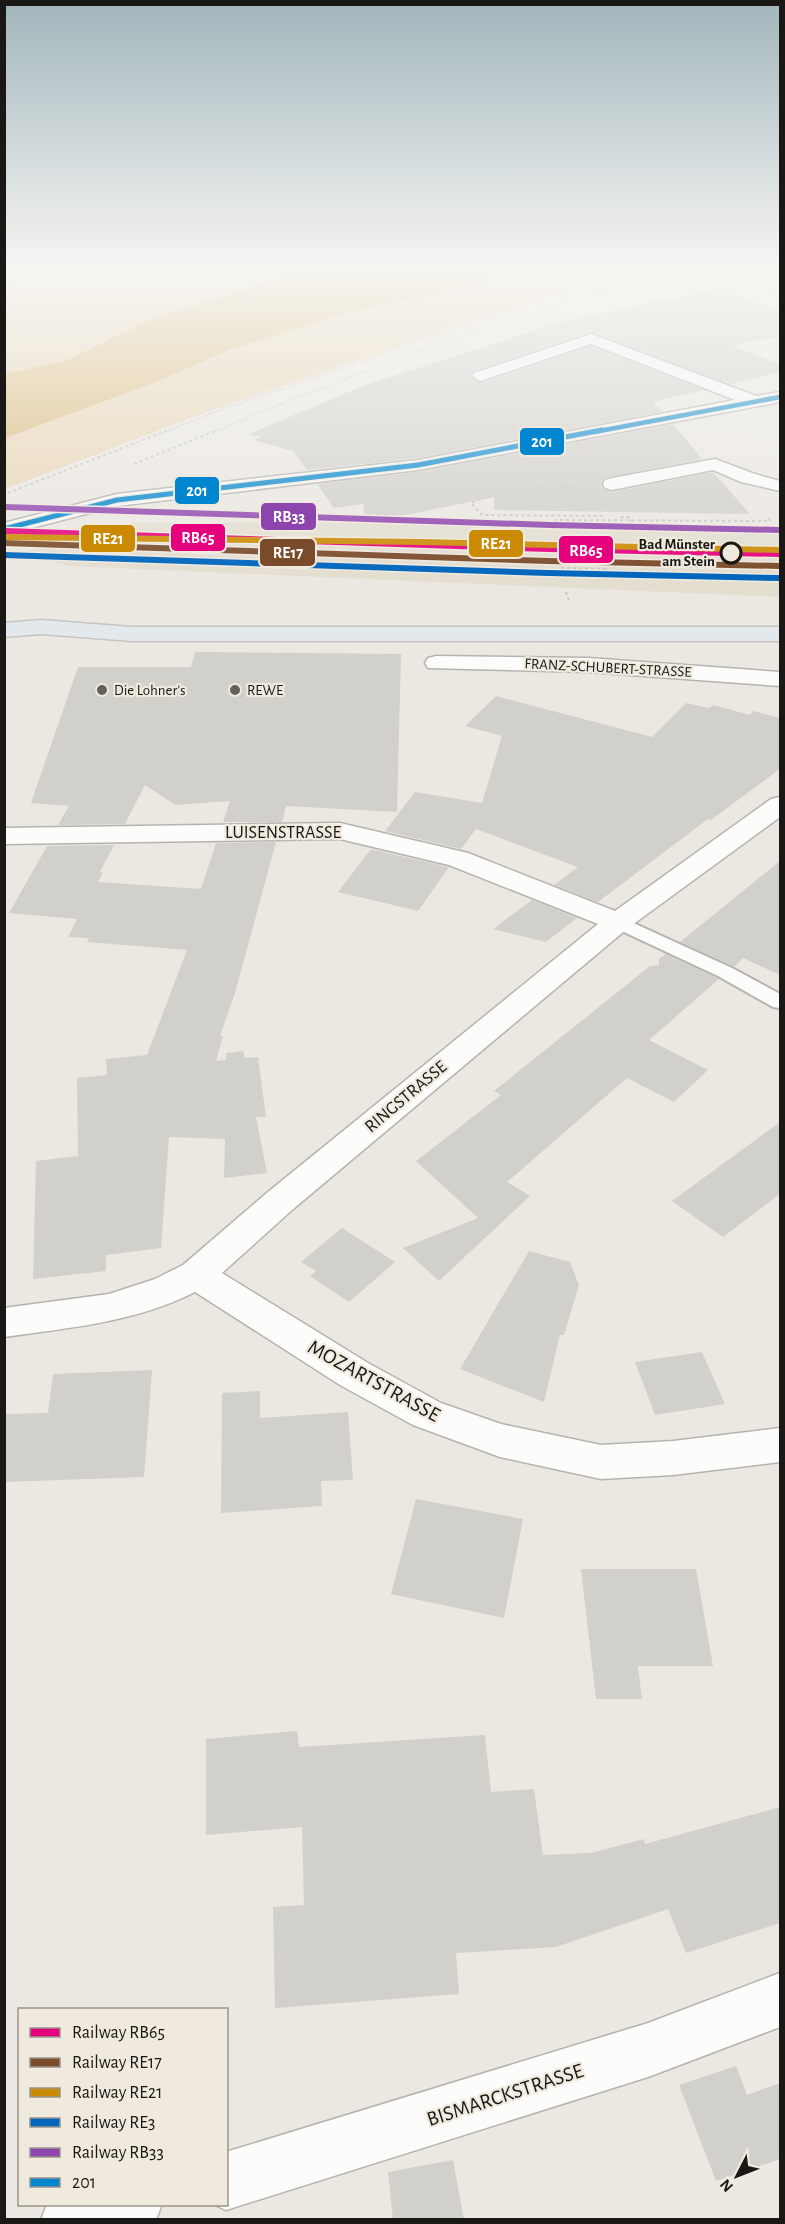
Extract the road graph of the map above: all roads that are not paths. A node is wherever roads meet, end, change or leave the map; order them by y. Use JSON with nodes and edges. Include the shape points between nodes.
{"nodes":[{"id":1,"x":496,"y":371,"type":"edge"},
{"id":2,"x":674,"y":371,"type":"edge"},
{"id":3,"x":480,"y":376,"type":"dead end"},
{"id":4,"x":780,"y":397,"type":"edge"},
{"id":5,"x":755,"y":402,"type":"junction"},
{"id":6,"x":685,"y":416,"type":"junction"},
{"id":7,"x":715,"y":464,"type":"junction"},
{"id":8,"x":612,"y":484,"type":"road end"},
{"id":9,"x":775,"y":485,"type":"edge"},
{"id":10,"x":4,"y":529,"type":"edge"},
{"id":11,"x":4,"y":630,"type":"edge"},
{"id":12,"x":132,"y":634,"type":"junction"},
{"id":13,"x":780,"y":634,"type":"edge"},
{"id":14,"x":4,"y":646,"type":"edge"},
{"id":15,"x":436,"y":663,"type":"dead end"},
{"id":16,"x":780,"y":679,"type":"edge"},
{"id":17,"x":780,"y":805,"type":"edge"},
{"id":18,"x":4,"y":836,"type":"edge"},
{"id":19,"x":618,"y":922,"type":"junction"},
{"id":20,"x":780,"y":1002,"type":"edge"},
{"id":21,"x":196,"y":1275,"type":"junction"},
{"id":22,"x":4,"y":1323,"type":"edge"},
{"id":23,"x":780,"y":1445,"type":"edge"},
{"id":24,"x":780,"y":2000,"type":"edge"},
{"id":25,"x":228,"y":2180,"type":"edge"},
{"id":26,"x":129,"y":2206,"type":"edge"},
{"id":27,"x":70,"y":2220,"type":"edge"}],
"edges":[{"from":1,"to":3,"type":"street"},
{"from":2,"to":5,"type":"street"},
{"from":4,"to":5,"type":"street"},
{"from":5,"to":6,"type":"street"},
{"from":6,"to":7,"type":"street"},
{"from":6,"to":10,"type":"street","via":[[418,465],[117,500]]},
{"from":7,"to":8,"type":"street"},
{"from":7,"to":9,"type":"street"},
{"from":11,"to":12,"type":"main road","via":[[40,627]]},
{"from":12,"to":13,"type":"main road"},
{"from":12,"to":14,"type":"main road"},
{"from":15,"to":16,"type":"street","name":"FRANZ-SCHUBERT-STRASSE","via":[[588,665]]},
{"from":17,"to":19,"type":"street","name":"RINGSTRASSE"},
{"from":18,"to":19,"type":"street","name":"LUISENSTRASSE","via":[[340,831],[458,859]]},
{"from":19,"to":20,"type":"lane"},
{"from":19,"to":21,"type":"street","name":"RINGSTRASSE"},
{"from":21,"to":22,"type":"street","name":"RINGSTRASSE","via":[[168,1289],[109,1308]]},
{"from":21,"to":23,"type":"street","name":"MOZARTSTRASSE","via":[[354,1374],[427,1414],[500,1440],[601,1462]]},
{"from":24,"to":25,"type":"street","name":"BISMARCKSTRASSE","via":[[648,2050]]},
{"from":26,"to":27,"type":"street"}]}
